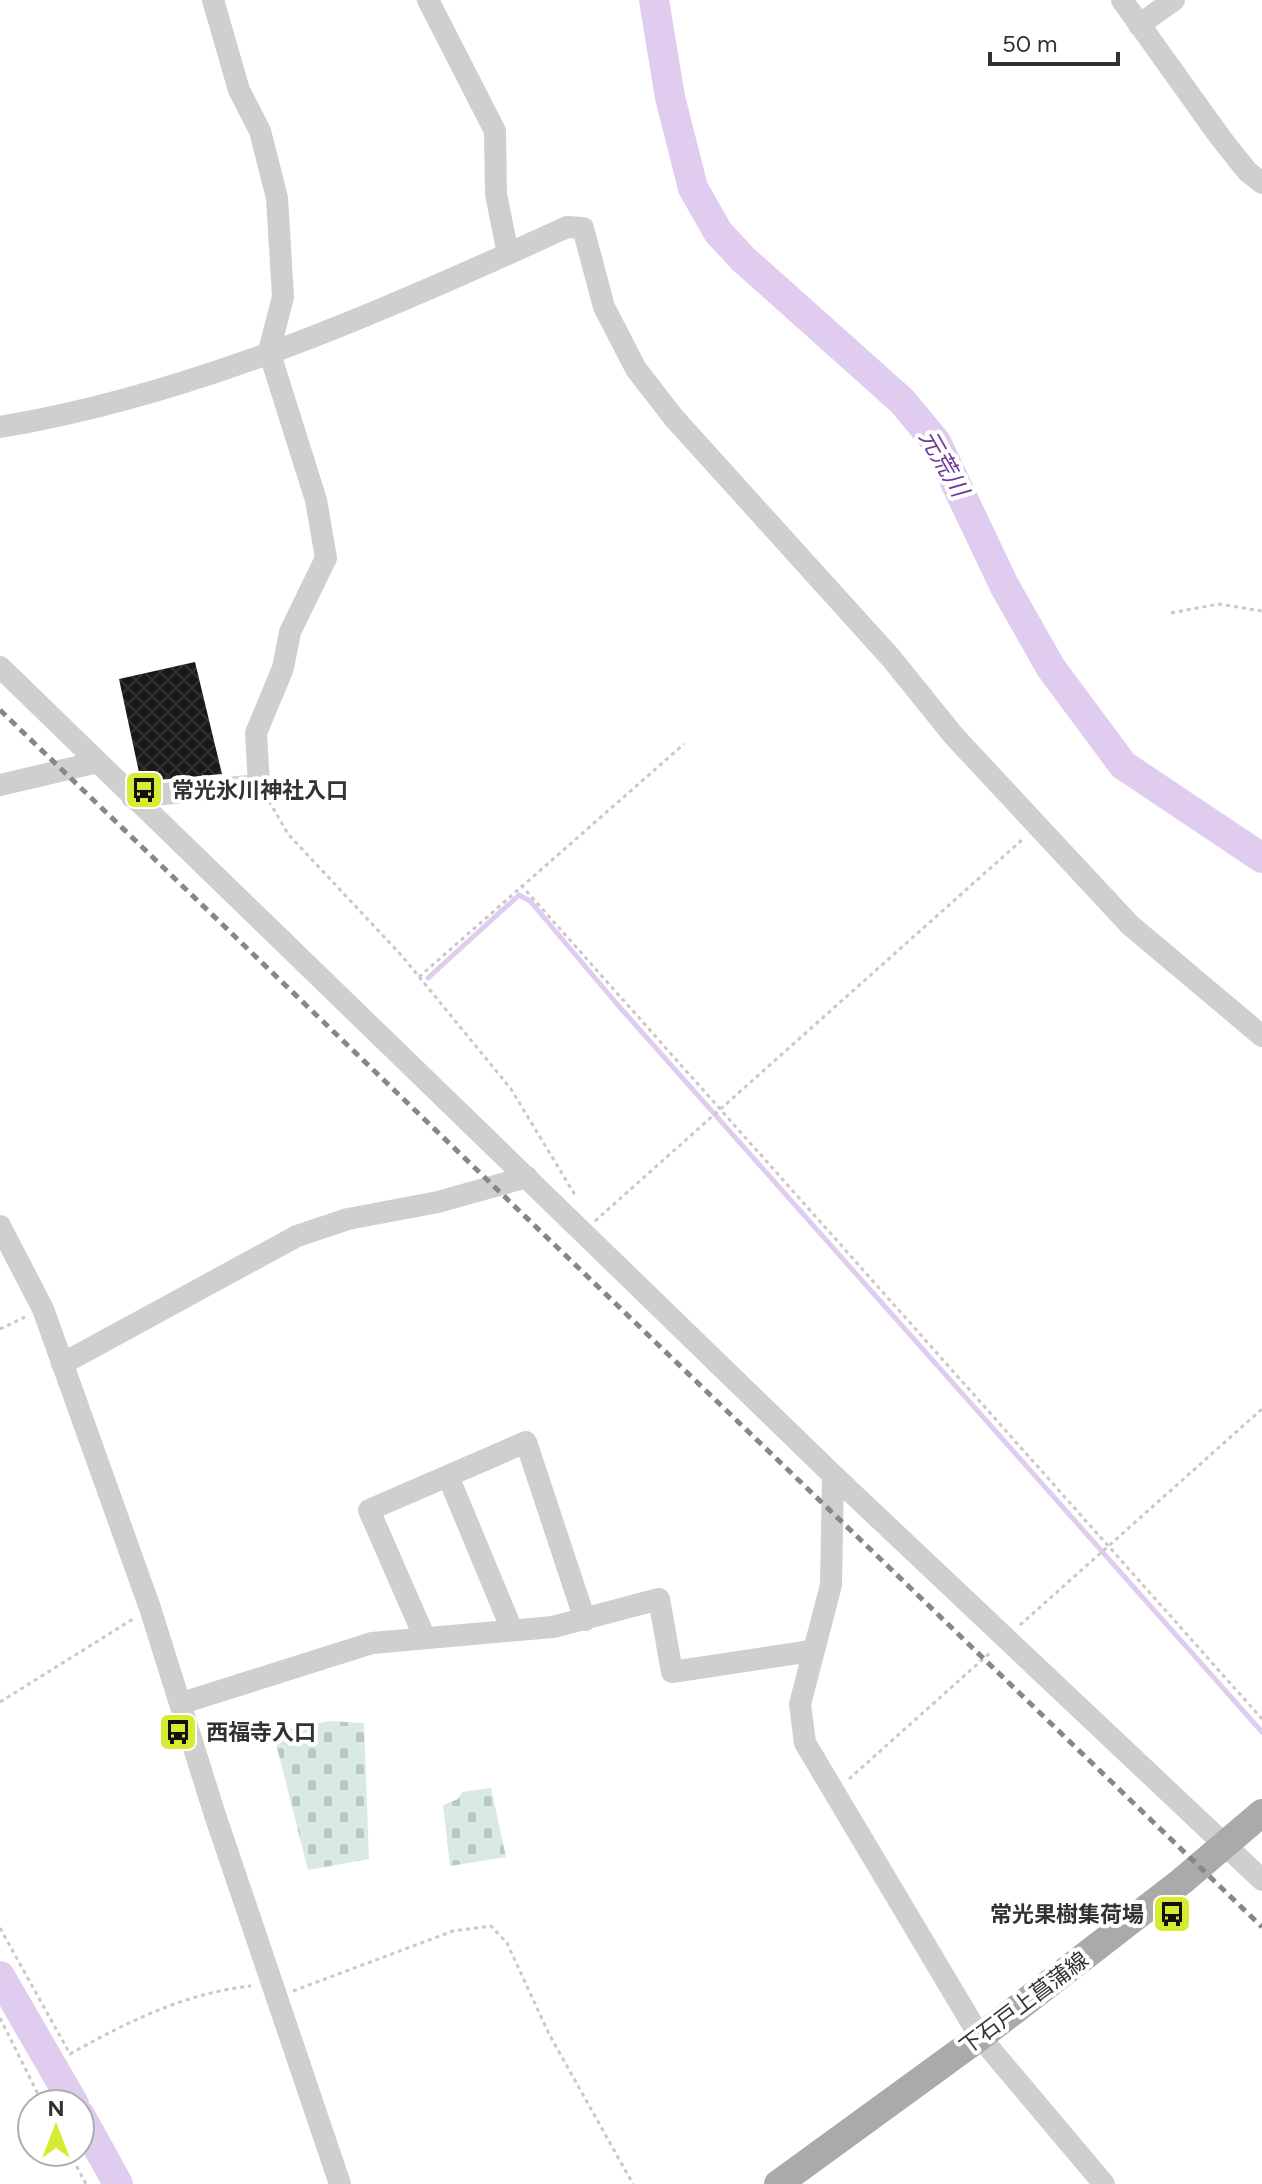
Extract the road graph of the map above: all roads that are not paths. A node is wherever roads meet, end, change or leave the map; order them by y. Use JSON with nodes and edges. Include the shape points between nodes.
{"nodes":[{"id":1,"x":213,"y":0,"type":"edge"},
{"id":2,"x":428,"y":0,"type":"edge"},
{"id":3,"x":1122,"y":0,"type":"edge"},
{"id":4,"x":1174,"y":0,"type":"edge"},
{"id":5,"x":1139,"y":25,"type":"junction"},
{"id":6,"x":1262,"y":183,"type":"edge"},
{"id":7,"x":508,"y":254,"type":"junction"},
{"id":8,"x":269,"y":351,"type":"junction"},
{"id":9,"x":0,"y":427,"type":"edge"},
{"id":10,"x":0,"y":667,"type":"edge"},
{"id":11,"x":98,"y":762,"type":"junction"},
{"id":12,"x":0,"y":785,"type":"edge"},
{"id":13,"x":132,"y":797,"type":"junction"},
{"id":14,"x":1262,"y":1036,"type":"edge"},
{"id":15,"x":527,"y":1177,"type":"junction"},
{"id":16,"x":0,"y":1226,"type":"edge"},
{"id":17,"x":62,"y":1364,"type":"junction"},
{"id":18,"x":833,"y":1475,"type":"junction"},
{"id":19,"x":448,"y":1476,"type":"junction"},
{"id":20,"x":585,"y":1620,"type":"junction"},
{"id":21,"x":512,"y":1630,"type":"junction"},
{"id":22,"x":424,"y":1636,"type":"junction"},
{"id":23,"x":811,"y":1651,"type":"junction"},
{"id":24,"x":182,"y":1703,"type":"junction"},
{"id":25,"x":1262,"y":1813,"type":"edge"},
{"id":26,"x":1226,"y":1845,"type":"junction"},
{"id":27,"x":1262,"y":1880,"type":"edge"},
{"id":28,"x":980,"y":2037,"type":"junction"},
{"id":29,"x":340,"y":2184,"type":"edge"},
{"id":30,"x":778,"y":2184,"type":"edge"},
{"id":31,"x":1104,"y":2184,"type":"edge"}],
"edges":[{"from":1,"to":8,"type":"street","via":[[239,90],[260,131],[277,198],[283,297]]},
{"from":2,"to":7,"type":"street","via":[[495,131],[496,194]]},
{"from":3,"to":5,"type":"street"},
{"from":4,"to":5,"type":"street"},
{"from":5,"to":6,"type":"street","via":[[1220,137]]},
{"from":7,"to":8,"type":"street"},
{"from":7,"to":14,"type":"street","via":[[567,227],[583,228],[604,307],[636,369],[674,418],[891,658],[954,736],[1130,925]]},
{"from":8,"to":9,"type":"street","via":[[78,414]]},
{"from":8,"to":13,"type":"street","via":[[316,500],[326,558],[290,632],[283,668],[256,733],[259,785]]},
{"from":10,"to":11,"type":"street"},
{"from":11,"to":12,"type":"street"},
{"from":11,"to":13,"type":"street"},
{"from":13,"to":15,"type":"street"},
{"from":15,"to":17,"type":"street","via":[[297,1236]]},
{"from":15,"to":18,"type":"street"},
{"from":16,"to":17,"type":"street","via":[[43,1309]]},
{"from":17,"to":24,"type":"street"},
{"from":18,"to":23,"type":"street","via":[[831,1585]]},
{"from":18,"to":26,"type":"street"},
{"from":19,"to":20,"type":"street","via":[[526,1442]]},
{"from":19,"to":21,"type":"street"},
{"from":19,"to":22,"type":"street","via":[[369,1510]]},
{"from":20,"to":21,"type":"street"},
{"from":20,"to":23,"type":"street","via":[[659,1599],[672,1672]]},
{"from":21,"to":22,"type":"street"},
{"from":22,"to":24,"type":"street","via":[[372,1643]]},
{"from":23,"to":28,"type":"street","via":[[800,1704],[805,1743]]},
{"from":24,"to":29,"type":"street"},
{"from":25,"to":26,"type":"main road","name":"下石戸上菖蒲線"},
{"from":26,"to":27,"type":"street"},
{"from":26,"to":28,"type":"main road","name":"下石戸上菖蒲線"},
{"from":28,"to":30,"type":"main road","name":"下石戸上菖蒲線"},
{"from":28,"to":31,"type":"street"}]}
